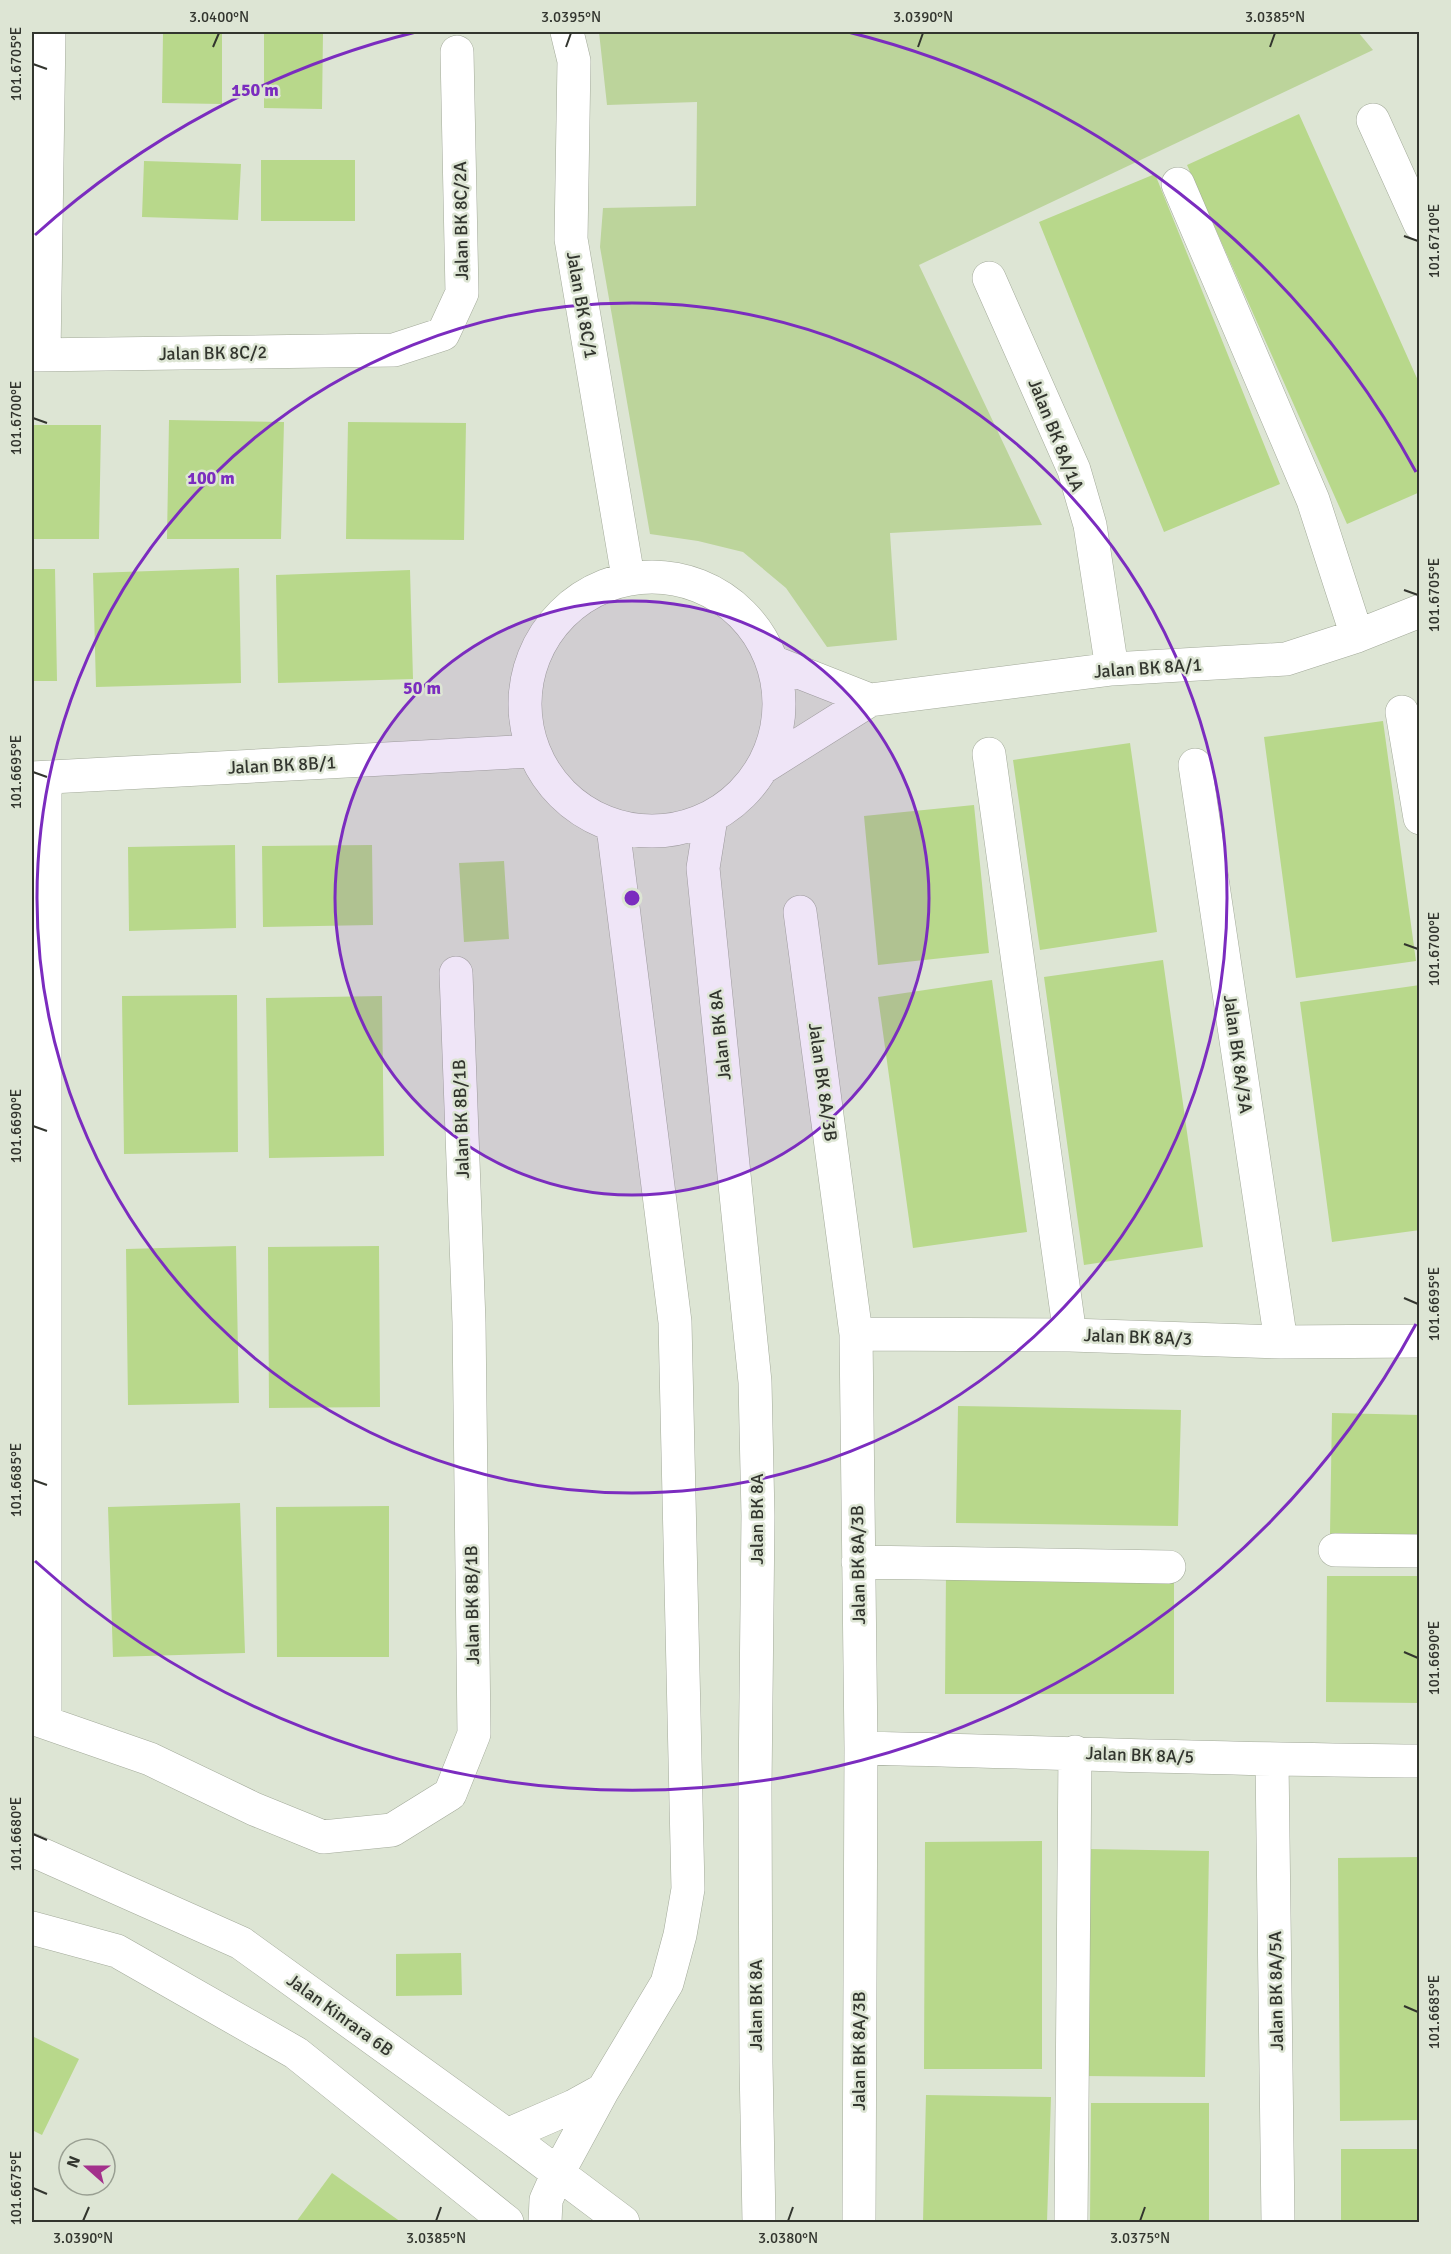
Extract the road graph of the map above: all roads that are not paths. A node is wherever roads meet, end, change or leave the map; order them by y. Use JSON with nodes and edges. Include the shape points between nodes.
{"nodes":[{"id":1,"x":49,"y":32,"type":"edge"},
{"id":2,"x":567,"y":32,"type":"edge"},
{"id":3,"x":457,"y":52,"type":"dead end"},
{"id":4,"x":1373,"y":120,"type":"dead end"},
{"id":5,"x":1178,"y":184,"type":"dead end"},
{"id":6,"x":1419,"y":224,"type":"edge"},
{"id":7,"x":989,"y":278,"type":"dead end"},
{"id":8,"x":394,"y":350,"type":"joint"},
{"id":9,"x":38,"y":355,"type":"edge"},
{"id":10,"x":628,"y":577,"type":"junction"},
{"id":11,"x":1419,"y":611,"type":"edge"},
{"id":12,"x":1357,"y":636,"type":"junction"},
{"id":13,"x":773,"y":662,"type":"junction"},
{"id":14,"x":1112,"y":669,"type":"junction"},
{"id":15,"x":870,"y":700,"type":"junction"},
{"id":16,"x":1402,"y":712,"type":"dead end"},
{"id":17,"x":532,"y":751,"type":"junction"},
{"id":18,"x":989,"y":754,"type":"dead end"},
{"id":19,"x":1195,"y":765,"type":"dead end"},
{"id":20,"x":762,"y":768,"type":"junction"},
{"id":21,"x":38,"y":778,"type":"edge"},
{"id":22,"x":711,"y":818,"type":"junction"},
{"id":23,"x":1419,"y":818,"type":"edge"},
{"id":24,"x":614,"y":827,"type":"junction"},
{"id":25,"x":800,"y":912,"type":"dead end"},
{"id":26,"x":456,"y":973,"type":"dead end"},
{"id":27,"x":856,"y":1334,"type":"junction"},
{"id":28,"x":1070,"y":1335,"type":"junction"},
{"id":29,"x":1419,"y":1341,"type":"edge"},
{"id":30,"x":1281,"y":1342,"type":"junction"},
{"id":31,"x":1335,"y":1550,"type":"dead end"},
{"id":32,"x":1419,"y":1551,"type":"edge"},
{"id":33,"x":858,"y":1562,"type":"junction"},
{"id":34,"x":1169,"y":1567,"type":"dead end"},
{"id":35,"x":38,"y":1719,"type":"edge"},
{"id":36,"x":861,"y":1748,"type":"junction"},
{"id":37,"x":1075,"y":1752,"type":"junction"},
{"id":38,"x":1272,"y":1760,"type":"junction"},
{"id":39,"x":1419,"y":1761,"type":"edge"},
{"id":40,"x":32,"y":1850,"type":"edge"},
{"id":41,"x":32,"y":1928,"type":"edge"},
{"id":42,"x":603,"y":2090,"type":"junction"},
{"id":43,"x":507,"y":2135,"type":"junction"},
{"id":44,"x":558,"y":2173,"type":"junction"},
{"id":45,"x":507,"y":2223,"type":"edge"},
{"id":46,"x":545,"y":2223,"type":"edge"},
{"id":47,"x":623,"y":2223,"type":"edge"},
{"id":48,"x":759,"y":2223,"type":"edge"},
{"id":49,"x":859,"y":2223,"type":"edge"},
{"id":50,"x":1071,"y":2223,"type":"edge"},
{"id":51,"x":1278,"y":2223,"type":"edge"}],
"edges":[{"from":1,"to":9,"type":"street"},
{"from":2,"to":10,"type":"street","name":"Jalan BK 8C/1","via":[[574,61],[571,239]]},
{"from":3,"to":8,"type":"street","name":"Jalan BK 8C/2A","via":[[462,293],[443,334]]},
{"from":4,"to":6,"type":"street"},
{"from":5,"to":12,"type":"street","via":[[1312,500]]},
{"from":7,"to":14,"type":"street","name":"Jalan BK 8A/1A","via":[[1074,470],[1090,525]]},
{"from":8,"to":9,"type":"street","name":"Jalan BK 8C/2"},
{"from":10,"to":13,"type":"street","via":[[664,576],[700,584],[731,602],[756,630]]},
{"from":10,"to":17,"type":"street","via":[[577,600],[539,642],[524,695]]},
{"from":11,"to":12,"type":"street","name":"Jalan BK 8A/1"},
{"from":12,"to":14,"type":"street","name":"Jalan BK 8A/1","via":[[1286,659]]},
{"from":13,"to":15,"type":"street","name":"Jalan BK 8A/1"},
{"from":13,"to":20,"type":"street","via":[[780,698],[776,734]]},
{"from":14,"to":15,"type":"street","name":"Jalan BK 8A/1"},
{"from":15,"to":20,"type":"street","name":"Jalan BK 8A/1"},
{"from":16,"to":23,"type":"street"},
{"from":17,"to":21,"type":"street","name":"Jalan BK 8B/1"},
{"from":17,"to":24,"type":"street","via":[[545,777],[564,799],[588,816]]},
{"from":18,"to":28,"type":"street"},
{"from":19,"to":30,"type":"street","name":"Jalan BK 8A/3A"},
{"from":20,"to":22,"type":"street","via":[[740,797]]},
{"from":21,"to":35,"type":"street"},
{"from":22,"to":24,"type":"street","via":[[679,830],[646,832]]},
{"from":22,"to":48,"type":"street","name":"Jalan BK 8A","via":[[703,868],[755,1382]]},
{"from":24,"to":42,"type":"street","via":[[675,1322],[688,1889],[667,1983]]},
{"from":25,"to":27,"type":"street","name":"Jalan BK 8A/3B"},
{"from":26,"to":35,"type":"street","name":"Jalan BK 8B/1B","via":[[469,1322],[474,1734],[450,1794],[392,1830],[323,1837],[254,1809],[150,1758]]},
{"from":27,"to":28,"type":"street","name":"Jalan BK 8A/3"},
{"from":27,"to":33,"type":"street","name":"Jalan BK 8A/3B"},
{"from":28,"to":30,"type":"street","name":"Jalan BK 8A/3"},
{"from":29,"to":30,"type":"street","name":"Jalan BK 8A/3"},
{"from":31,"to":32,"type":"street"},
{"from":33,"to":34,"type":"street"},
{"from":33,"to":36,"type":"street","name":"Jalan BK 8A/3B"},
{"from":36,"to":37,"type":"street","name":"Jalan BK 8A/5"},
{"from":36,"to":49,"type":"street","name":"Jalan BK 8A/3B"},
{"from":37,"to":38,"type":"street","name":"Jalan BK 8A/5"},
{"from":37,"to":50,"type":"street"},
{"from":38,"to":39,"type":"street","name":"Jalan BK 8A/5"},
{"from":38,"to":51,"type":"street","name":"Jalan BK 8A/5A"},
{"from":40,"to":43,"type":"street","name":"Jalan Kinrara 6B","via":[[241,1943]]},
{"from":41,"to":45,"type":"street","via":[[117,1951],[296,2053]]},
{"from":42,"to":43,"type":"street"},
{"from":42,"to":44,"type":"street"},
{"from":43,"to":44,"type":"street","name":"Jalan Kinrara 6B"},
{"from":44,"to":46,"type":"street","via":[[546,2200]]},
{"from":44,"to":47,"type":"street","name":"Jalan Kinrara 6B"}]}
